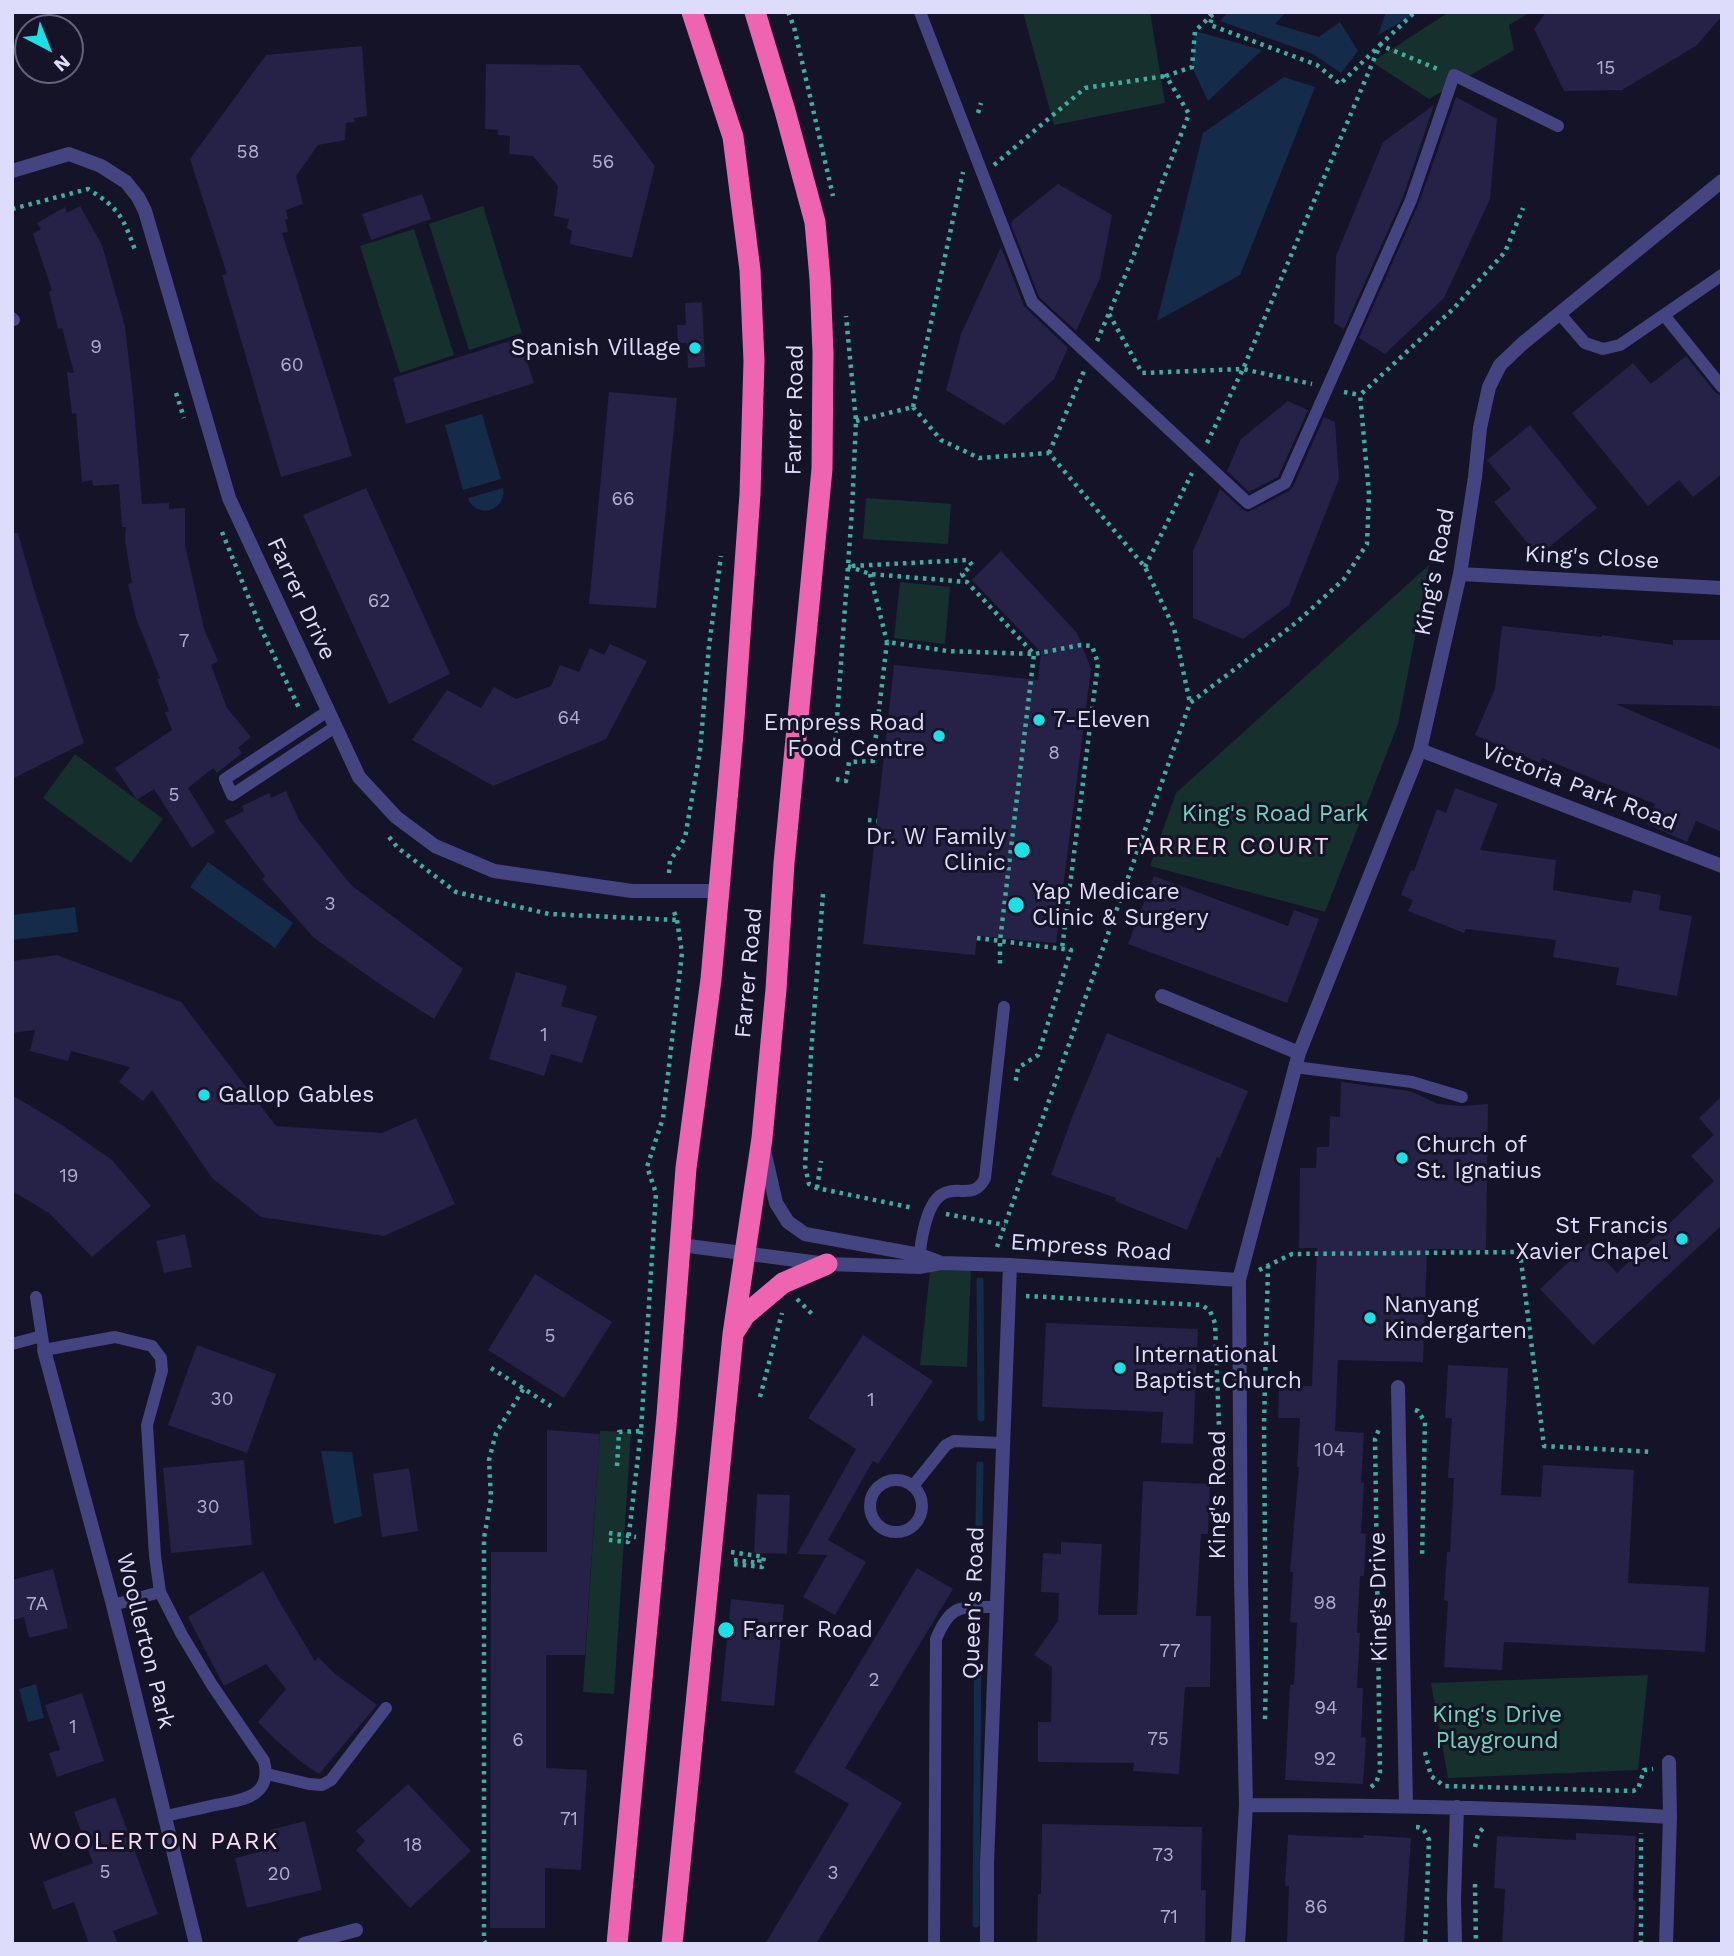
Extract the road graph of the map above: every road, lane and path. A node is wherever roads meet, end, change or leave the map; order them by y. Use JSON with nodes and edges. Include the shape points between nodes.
{"nodes":[{"id":1,"x":692,"y":12,"type":"edge"},
{"id":2,"x":755,"y":12,"type":"edge"},
{"id":3,"x":920,"y":12,"type":"edge"},
{"id":4,"x":1415,"y":12,"type":"edge"},
{"id":5,"x":1212,"y":13,"type":"edge"},
{"id":6,"x":1380,"y":45,"type":"junction"},
{"id":7,"x":1454,"y":75,"type":"junction"},
{"id":8,"x":1166,"y":76,"type":"junction"},
{"id":9,"x":981,"y":103,"type":"dead end"},
{"id":10,"x":978,"y":115,"type":"dead end"},
{"id":11,"x":1558,"y":126,"type":"dead end"},
{"id":12,"x":966,"y":162,"type":"dead end"},
{"id":13,"x":12,"y":171,"type":"edge"},
{"id":14,"x":986,"y":172,"type":"dead end"},
{"id":15,"x":1722,"y":181,"type":"edge"},
{"id":16,"x":967,"y":189,"type":"dead end"},
{"id":17,"x":957,"y":198,"type":"junction"},
{"id":18,"x":1523,"y":208,"type":"dead end"},
{"id":19,"x":1722,"y":275,"type":"edge"},
{"id":20,"x":1559,"y":313,"type":"junction"},
{"id":21,"x":1109,"y":314,"type":"junction"},
{"id":22,"x":1664,"y":315,"type":"junction"},
{"id":23,"x":1093,"y":352,"type":"dead end"},
{"id":24,"x":1087,"y":364,"type":"dead end"},
{"id":25,"x":1243,"y":369,"type":"junction"},
{"id":26,"x":1321,"y":387,"type":"dead end"},
{"id":27,"x":1722,"y":387,"type":"edge"},
{"id":28,"x":1334,"y":390,"type":"dead end"},
{"id":29,"x":1360,"y":395,"type":"junction"},
{"id":30,"x":913,"y":407,"type":"junction"},
{"id":31,"x":856,"y":421,"type":"dead end"},
{"id":32,"x":1206,"y":443,"type":"dead end"},
{"id":33,"x":1049,"y":453,"type":"junction"},
{"id":34,"x":1194,"y":468,"type":"dead end"},
{"id":35,"x":723,"y":546,"type":"dead end"},
{"id":36,"x":1145,"y":567,"type":"junction"},
{"id":37,"x":1460,"y":573,"type":"junction"},
{"id":38,"x":870,"y":574,"type":"junction"},
{"id":39,"x":967,"y":582,"type":"junction"},
{"id":40,"x":1722,"y":588,"type":"edge"},
{"id":41,"x":887,"y":642,"type":"junction"},
{"id":42,"x":1034,"y":654,"type":"junction"},
{"id":43,"x":1190,"y":704,"type":"junction"},
{"id":44,"x":328,"y":711,"type":"junction"},
{"id":45,"x":335,"y":727,"type":"junction"},
{"id":46,"x":1420,"y":750,"type":"junction"},
{"id":47,"x":836,"y":779,"type":"dead end"},
{"id":48,"x":869,"y":820,"type":"dead end"},
{"id":49,"x":877,"y":821,"type":"dead end"},
{"id":50,"x":1722,"y":866,"type":"edge"},
{"id":51,"x":667,"y":891,"type":"junction"},
{"id":52,"x":719,"y":891,"type":"junction"},
{"id":53,"x":823,"y":894,"type":"dead end"},
{"id":54,"x":977,"y":939,"type":"dead end"},
{"id":55,"x":1000,"y":941,"type":"junction"},
{"id":56,"x":1062,"y":949,"type":"junction"},
{"id":57,"x":1000,"y":967,"type":"dead end"},
{"id":58,"x":1162,"y":996,"type":"dead end"},
{"id":59,"x":1004,"y":1007,"type":"dead end"},
{"id":60,"x":1038,"y":1055,"type":"dead end"},
{"id":61,"x":1297,"y":1060,"type":"junction"},
{"id":62,"x":1462,"y":1097,"type":"dead end"},
{"id":63,"x":762,"y":1138,"type":"junction"},
{"id":64,"x":821,"y":1161,"type":"dead end"},
{"id":65,"x":817,"y":1188,"type":"junction"},
{"id":66,"x":929,"y":1211,"type":"junction"},
{"id":67,"x":1004,"y":1225,"type":"junction"},
{"id":68,"x":681,"y":1245,"type":"junction"},
{"id":69,"x":746,"y":1252,"type":"junction"},
{"id":70,"x":919,"y":1261,"type":"junction"},
{"id":71,"x":827,"y":1264,"type":"junction"},
{"id":72,"x":991,"y":1264,"type":"junction"},
{"id":73,"x":1010,"y":1265,"type":"junction"},
{"id":74,"x":1268,"y":1266,"type":"junction"},
{"id":75,"x":1239,"y":1280,"type":"junction"},
{"id":76,"x":790,"y":1290,"type":"junction"},
{"id":77,"x":1009,"y":1296,"type":"junction"},
{"id":78,"x":36,"y":1297,"type":"dead end"},
{"id":79,"x":813,"y":1315,"type":"dead end"},
{"id":80,"x":733,"y":1334,"type":"junction"},
{"id":81,"x":43,"y":1343,"type":"junction"},
{"id":82,"x":12,"y":1344,"type":"edge"},
{"id":83,"x":491,"y":1368,"type":"dead end"},
{"id":84,"x":1398,"y":1387,"type":"dead end"},
{"id":85,"x":524,"y":1388,"type":"junction"},
{"id":86,"x":760,"y":1397,"type":"dead end"},
{"id":87,"x":1398,"y":1405,"type":"junction"},
{"id":88,"x":551,"y":1406,"type":"dead end"},
{"id":89,"x":641,"y":1431,"type":"junction"},
{"id":90,"x":1220,"y":1431,"type":"dead end"},
{"id":91,"x":1003,"y":1443,"type":"junction"},
{"id":92,"x":1653,"y":1452,"type":"dead end"},
{"id":93,"x":617,"y":1466,"type":"dead end"},
{"id":94,"x":914,"y":1486,"type":"junction"},
{"id":95,"x":609,"y":1533,"type":"dead end"},
{"id":96,"x":637,"y":1537,"type":"dead end"},
{"id":97,"x":609,"y":1540,"type":"dead end"},
{"id":98,"x":719,"y":1550,"type":"dead end"},
{"id":99,"x":734,"y":1562,"type":"dead end"},
{"id":100,"x":1422,"y":1567,"type":"dead end"},
{"id":101,"x":160,"y":1592,"type":"junction"},
{"id":102,"x":113,"y":1605,"type":"junction"},
{"id":103,"x":997,"y":1607,"type":"junction"},
{"id":104,"x":386,"y":1708,"type":"dead end"},
{"id":105,"x":1265,"y":1723,"type":"dead end"},
{"id":106,"x":1425,"y":1743,"type":"dead end"},
{"id":107,"x":1669,"y":1765,"type":"joint"},
{"id":108,"x":267,"y":1774,"type":"junction"},
{"id":109,"x":1360,"y":1792,"type":"dead end"},
{"id":110,"x":1246,"y":1805,"type":"junction"},
{"id":111,"x":1406,"y":1806,"type":"junction"},
{"id":112,"x":1457,"y":1807,"type":"junction"},
{"id":113,"x":166,"y":1816,"type":"junction"},
{"id":114,"x":1670,"y":1817,"type":"junction"},
{"id":115,"x":1493,"y":1824,"type":"dead end"},
{"id":116,"x":1407,"y":1826,"type":"dead end"},
{"id":117,"x":1669,"y":1834,"type":"junction"},
{"id":118,"x":1475,"y":1852,"type":"dead end"},
{"id":119,"x":1475,"y":1878,"type":"dead end"},
{"id":120,"x":356,"y":1930,"type":"dead end"},
{"id":121,"x":196,"y":1944,"type":"edge"},
{"id":122,"x":304,"y":1944,"type":"edge"},
{"id":123,"x":486,"y":1944,"type":"edge"},
{"id":124,"x":617,"y":1944,"type":"edge"},
{"id":125,"x":672,"y":1944,"type":"edge"},
{"id":126,"x":934,"y":1944,"type":"edge"},
{"id":127,"x":987,"y":1944,"type":"edge"},
{"id":128,"x":1238,"y":1944,"type":"edge"},
{"id":129,"x":1425,"y":1944,"type":"edge"},
{"id":130,"x":1455,"y":1944,"type":"edge"},
{"id":131,"x":1476,"y":1944,"type":"edge"},
{"id":132,"x":1641,"y":1944,"type":"edge"},
{"id":133,"x":1666,"y":1944,"type":"edge"}],
"edges":[{"from":1,"to":52,"type":"highway","name":"Farrer Road","via":[[733,137],[750,270],[754,361],[750,494]]},
{"from":2,"to":63,"type":"highway","name":"Farrer Road","via":[[815,222],[823,353],[822,469]]},
{"from":3,"to":7,"type":"lane","via":[[1032,302],[1248,503],[1285,484],[1411,200]]},
{"from":4,"to":6,"type":"path"},
{"from":5,"to":6,"type":"path","via":[[1210,25],[1317,65],[1340,84]]},
{"from":5,"to":8,"type":"path","via":[[1195,31],[1192,67]]},
{"from":6,"to":7,"type":"path"},
{"from":6,"to":25,"type":"path"},
{"from":7,"to":11,"type":"lane"},
{"from":8,"to":14,"type":"path","via":[[1085,88]]},
{"from":8,"to":21,"type":"path","via":[[1189,114]]},
{"from":9,"to":10,"type":"path"},
{"from":12,"to":17,"type":"path"},
{"from":13,"to":44,"type":"street","name":"Farrer Drive","via":[[69,154],[101,166],[126,182],[138,197],[229,498]]},
{"from":15,"to":20,"type":"street","name":"King's Road"},
{"from":16,"to":17,"type":"path"},
{"from":17,"to":30,"type":"path"},
{"from":18,"to":29,"type":"path","via":[[1505,252],[1453,309]]},
{"from":19,"to":22,"type":"lane"},
{"from":20,"to":22,"type":"lane","via":[[1585,343],[1603,349],[1620,345]]},
{"from":20,"to":37,"type":"street","name":"King's Road","via":[[1500,365],[1489,387]]},
{"from":21,"to":23,"type":"path"},
{"from":21,"to":25,"type":"path","via":[[1142,373]]},
{"from":22,"to":27,"type":"lane"},
{"from":24,"to":33,"type":"path"},
{"from":25,"to":26,"type":"path"},
{"from":25,"to":32,"type":"path"},
{"from":28,"to":29,"type":"path"},
{"from":29,"to":43,"type":"path","via":[[1369,494],[1367,544],[1343,579],[1297,622]]},
{"from":30,"to":31,"type":"path"},
{"from":30,"to":33,"type":"path","via":[[941,440],[979,458]]},
{"from":33,"to":36,"type":"path"},
{"from":34,"to":36,"type":"path"},
{"from":35,"to":51,"type":"path","via":[[700,751],[685,838],[670,861]]},
{"from":36,"to":43,"type":"path","via":[[1174,628]]},
{"from":37,"to":40,"type":"street","name":"King's Close"},
{"from":37,"to":46,"type":"street","name":"King's Road"},
{"from":38,"to":39,"type":"path"},
{"from":38,"to":39,"type":"path","via":[[848,566],[968,561],[972,565],[962,573]]},
{"from":38,"to":41,"type":"path"},
{"from":39,"to":42,"type":"path"},
{"from":41,"to":42,"type":"path","via":[[947,651]]},
{"from":41,"to":47,"type":"path","via":[[873,761],[849,762],[846,781]]},
{"from":42,"to":55,"type":"path"},
{"from":42,"to":56,"type":"path","via":[[1092,646],[1098,663]]},
{"from":43,"to":67,"type":"path"},
{"from":44,"to":45,"type":"street","name":"Farrer Drive"},
{"from":44,"to":45,"type":"lane","via":[[225,779],[232,794]]},
{"from":45,"to":51,"type":"street","name":"Farrer Drive","via":[[359,777],[396,817],[435,846],[494,871],[632,891]]},
{"from":46,"to":50,"type":"street","name":"Victoria Park Road"},
{"from":46,"to":61,"type":"street","name":"King's Road"},
{"from":48,"to":49,"type":"path"},
{"from":51,"to":52,"type":"street","name":"Farrer Drive"},
{"from":51,"to":89,"type":"path","via":[[682,953],[663,1118],[647,1167],[656,1193]]},
{"from":52,"to":68,"type":"highway","name":"Farrer Road"},
{"from":53,"to":65,"type":"path","via":[[805,1166],[809,1184]]},
{"from":54,"to":55,"type":"path"},
{"from":55,"to":56,"type":"path"},
{"from":55,"to":57,"type":"path"},
{"from":56,"to":60,"type":"path","via":[[1071,950]]},
{"from":58,"to":61,"type":"street"},
{"from":59,"to":66,"type":"lane","via":[[985,1178],[972,1191],[943,1194]]},
{"from":61,"to":62,"type":"lane","via":[[1412,1082]]},
{"from":61,"to":75,"type":"street","name":"King's Road"},
{"from":63,"to":69,"type":"highway","name":"Farrer Road"},
{"from":63,"to":70,"type":"street","name":"Empress Road","via":[[776,1203],[788,1222],[805,1234]]},
{"from":64,"to":65,"type":"path"},
{"from":65,"to":66,"type":"path"},
{"from":66,"to":67,"type":"path"},
{"from":66,"to":70,"type":"lane"},
{"from":67,"to":72,"type":"path"},
{"from":68,"to":69,"type":"street","name":"Empress Road"},
{"from":68,"to":124,"type":"highway","name":"Farrer Road"},
{"from":69,"to":71,"type":"street","name":"Empress Road"},
{"from":69,"to":80,"type":"highway","name":"Farrer Road"},
{"from":70,"to":71,"type":"street","name":"Empress Road"},
{"from":70,"to":72,"type":"street","name":"Empress Road"},
{"from":71,"to":76,"type":"highway"},
{"from":72,"to":73,"type":"street","name":"Empress Road"},
{"from":73,"to":75,"type":"street","name":"Empress Road"},
{"from":73,"to":77,"type":"street","name":"Queen's Road"},
{"from":74,"to":75,"type":"path"},
{"from":74,"to":92,"type":"path","via":[[1292,1254],[1520,1252],[1544,1446]]},
{"from":74,"to":105,"type":"path"},
{"from":75,"to":110,"type":"street","name":"King's Road"},
{"from":76,"to":79,"type":"path"},
{"from":76,"to":80,"type":"highway","via":[[745,1315]]},
{"from":76,"to":86,"type":"path"},
{"from":77,"to":90,"type":"path","via":[[1202,1305],[1215,1323]]},
{"from":77,"to":91,"type":"street","name":"Queen's Road"},
{"from":78,"to":81,"type":"lane"},
{"from":80,"to":125,"type":"highway","name":"Farrer Road"},
{"from":81,"to":82,"type":"lane"},
{"from":81,"to":101,"type":"lane","via":[[115,1338],[152,1346],[161,1358],[162,1371],[147,1425]]},
{"from":81,"to":102,"type":"street","name":"Woollerton Park"},
{"from":83,"to":85,"type":"path"},
{"from":84,"to":87,"type":"street","name":"King's Drive"},
{"from":85,"to":88,"type":"path"},
{"from":85,"to":123,"type":"path","via":[[496,1433],[489,1460],[491,1499],[484,1538]]},
{"from":87,"to":100,"type":"path","via":[[1418,1411],[1425,1422]]},
{"from":87,"to":109,"type":"path","via":[[1375,1439],[1380,1772],[1376,1783]]},
{"from":87,"to":111,"type":"street","name":"King's Drive"},
{"from":89,"to":93,"type":"path","via":[[619,1432]]},
{"from":89,"to":97,"type":"path","via":[[628,1542]]},
{"from":91,"to":94,"type":"lane","via":[[954,1441]]},
{"from":91,"to":103,"type":"street","name":"Queen's Road"},
{"from":94,"to":94,"type":"lane","via":[[922,1512],[910,1528],[891,1532],[875,1522],[870,1504],[878,1487],[896,1480]]},
{"from":95,"to":96,"type":"path"},
{"from":98,"to":99,"type":"path","via":[[762,1557],[762,1567]]},
{"from":101,"to":102,"type":"lane"},
{"from":101,"to":108,"type":"lane"},
{"from":102,"to":113,"type":"street","name":"Woollerton Park"},
{"from":103,"to":126,"type":"lane","via":[[953,1611],[936,1639]]},
{"from":103,"to":127,"type":"street","name":"Queen's Road"},
{"from":104,"to":108,"type":"lane","via":[[331,1780],[322,1785]]},
{"from":106,"to":107,"type":"path","via":[[1431,1776],[1444,1786],[1633,1791],[1638,1789],[1644,1770]]},
{"from":107,"to":114,"type":"street"},
{"from":108,"to":113,"type":"lane","via":[[263,1786],[250,1798]]},
{"from":110,"to":111,"type":"street"},
{"from":110,"to":128,"type":"street","name":"King's Road"},
{"from":111,"to":112,"type":"street"},
{"from":112,"to":114,"type":"street"},
{"from":112,"to":130,"type":"street"},
{"from":113,"to":121,"type":"street","name":"Woollerton Park"},
{"from":114,"to":117,"type":"street"},
{"from":115,"to":118,"type":"path","via":[[1478,1834]]},
{"from":116,"to":129,"type":"path","via":[[1425,1830],[1429,1840]]},
{"from":117,"to":132,"type":"path","via":[[1641,1833]]},
{"from":117,"to":133,"type":"street"},
{"from":119,"to":131,"type":"path"},
{"from":120,"to":122,"type":"street"}]}
